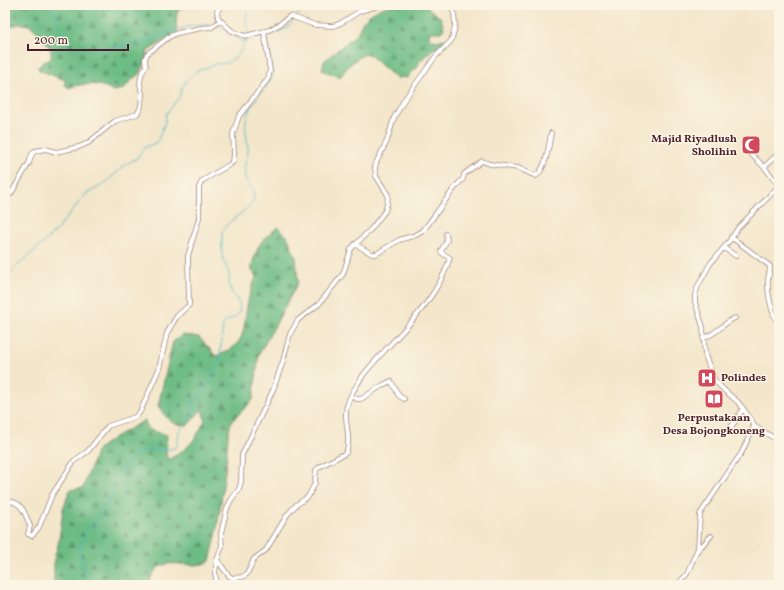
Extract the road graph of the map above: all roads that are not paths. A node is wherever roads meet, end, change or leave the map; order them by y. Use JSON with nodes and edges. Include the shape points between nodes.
{"nodes":[{"id":1,"x":222,"y":5,"type":"edge"},
{"id":2,"x":381,"y":5,"type":"edge"},
{"id":3,"x":450,"y":5,"type":"edge"},
{"id":4,"x":220,"y":21,"type":"junction"},
{"id":5,"x":264,"y":35,"type":"junction"},
{"id":6,"x":551,"y":133,"type":"dead end"},
{"id":7,"x":748,"y":151,"type":"dead end"},
{"id":8,"x":779,"y":153,"type":"edge"},
{"id":9,"x":764,"y":168,"type":"junction"},
{"id":10,"x":779,"y":185,"type":"edge"},
{"id":11,"x":5,"y":201,"type":"edge"},
{"id":12,"x":446,"y":234,"type":"dead end"},
{"id":13,"x":731,"y":237,"type":"junction"},
{"id":14,"x":355,"y":244,"type":"junction"},
{"id":15,"x":724,"y":248,"type":"junction"},
{"id":16,"x":736,"y":256,"type":"dead end"},
{"id":17,"x":735,"y":318,"type":"dead end"},
{"id":18,"x":779,"y":322,"type":"edge"},
{"id":19,"x":703,"y":338,"type":"junction"},
{"id":20,"x":351,"y":396,"type":"junction"},
{"id":21,"x":404,"y":399,"type":"dead end"},
{"id":22,"x":743,"y":408,"type":"junction"},
{"id":23,"x":754,"y":426,"type":"junction"},
{"id":24,"x":728,"y":430,"type":"dead end"},
{"id":25,"x":779,"y":441,"type":"edge"},
{"id":26,"x":5,"y":501,"type":"edge"},
{"id":27,"x":711,"y":536,"type":"dead end"},
{"id":28,"x":697,"y":551,"type":"junction"},
{"id":29,"x":217,"y":560,"type":"junction"},
{"id":30,"x":217,"y":585,"type":"edge"},
{"id":31,"x":677,"y":585,"type":"edge"}],
"edges":[{"from":1,"to":4,"type":"street","via":[[218,11]]},
{"from":2,"to":5,"type":"street","via":[[360,11],[333,26],[315,25],[289,16]]},
{"from":3,"to":14,"type":"street","via":[[455,24],[451,41],[436,56],[404,100],[376,163],[376,176],[388,195],[386,208],[372,228]]},
{"from":4,"to":5,"type":"street","via":[[237,34]]},
{"from":4,"to":11,"type":"street","via":[[214,26],[177,33],[149,52],[145,57],[146,66],[141,76],[142,103],[137,114],[116,121],[79,147],[56,152],[46,149],[35,151]]},
{"from":5,"to":26,"type":"street","via":[[270,71],[268,79],[239,116],[232,140],[233,162],[207,178],[199,187],[199,218],[188,256],[189,305],[177,316],[168,333],[159,369],[140,412],[135,417],[108,426],[88,451],[74,461],[52,495],[32,536],[28,534],[30,526],[22,507],[16,502]]},
{"from":6,"to":14,"type":"street","via":[[545,161],[536,176],[518,168],[480,162],[464,174],[423,232],[399,240],[376,254]]},
{"from":7,"to":9,"type":"street"},
{"from":8,"to":9,"type":"street"},
{"from":9,"to":10,"type":"street"},
{"from":10,"to":13,"type":"street","via":[[746,217]]},
{"from":12,"to":20,"type":"street","via":[[447,240],[441,251],[450,258],[429,301],[364,374]]},
{"from":13,"to":15,"type":"street"},
{"from":13,"to":18,"type":"street","via":[[770,266],[770,304],[774,317]]},
{"from":14,"to":29,"type":"street","via":[[351,248],[343,274],[319,304],[298,320],[292,329],[273,390],[242,455],[241,482],[227,508],[221,533],[222,546]]},
{"from":15,"to":16,"type":"street"},
{"from":15,"to":19,"type":"street","via":[[710,264],[695,295]]},
{"from":17,"to":19,"type":"street","via":[[710,336]]},
{"from":19,"to":22,"type":"street","via":[[705,355],[714,380]]},
{"from":20,"to":21,"type":"street","via":[[361,399],[391,381],[399,396]]},
{"from":20,"to":29,"type":"street","via":[[346,410],[346,453],[316,470],[315,483],[308,497],[296,505],[288,515],[266,550],[254,559],[247,574],[233,578]]},
{"from":22,"to":23,"type":"street"},
{"from":22,"to":24,"type":"street"},
{"from":23,"to":25,"type":"street"},
{"from":23,"to":28,"type":"street","via":[[742,452],[700,514]]},
{"from":27,"to":28,"type":"street"},
{"from":28,"to":31,"type":"street","via":[[687,574]]},
{"from":29,"to":30,"type":"street"}]}
